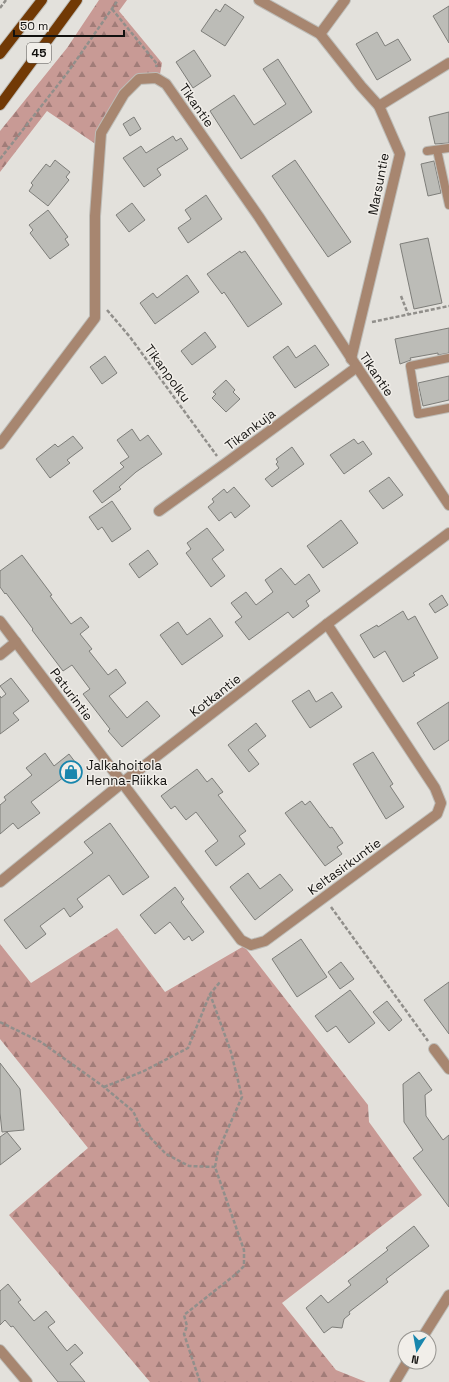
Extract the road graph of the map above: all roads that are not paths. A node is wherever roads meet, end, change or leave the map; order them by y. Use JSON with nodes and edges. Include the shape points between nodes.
{"nodes":[{"id":1,"x":42,"y":0,"type":"edge"},
{"id":2,"x":77,"y":0,"type":"edge"},
{"id":3,"x":259,"y":0,"type":"edge"},
{"id":4,"x":345,"y":0,"type":"edge"},
{"id":5,"x":320,"y":34,"type":"junction"},
{"id":6,"x":0,"y":54,"type":"edge"},
{"id":7,"x":449,"y":63,"type":"edge"},
{"id":8,"x":0,"y":105,"type":"edge"},
{"id":9,"x":379,"y":106,"type":"junction"},
{"id":10,"x":449,"y":148,"type":"edge"},
{"id":11,"x":437,"y":150,"type":"junction"},
{"id":12,"x":427,"y":151,"type":"dead end"},
{"id":13,"x":449,"y":205,"type":"edge"},
{"id":14,"x":449,"y":358,"type":"edge"},
{"id":15,"x":354,"y":363,"type":"junction"},
{"id":16,"x":449,"y":408,"type":"edge"},
{"id":17,"x":0,"y":444,"type":"edge"},
{"id":18,"x":449,"y":505,"type":"edge"},
{"id":19,"x":159,"y":511,"type":"dead end"},
{"id":20,"x":449,"y":533,"type":"edge"},
{"id":21,"x":0,"y":621,"type":"edge"},
{"id":22,"x":327,"y":624,"type":"junction"},
{"id":23,"x":16,"y":642,"type":"junction"},
{"id":24,"x":0,"y":655,"type":"edge"},
{"id":25,"x":122,"y":783,"type":"junction"},
{"id":26,"x":0,"y":882,"type":"edge"},
{"id":27,"x":434,"y":1049,"type":"road end"},
{"id":28,"x":449,"y":1069,"type":"edge"},
{"id":29,"x":449,"y":1294,"type":"edge"},
{"id":30,"x":427,"y":1330,"type":"edge"},
{"id":31,"x":0,"y":1350,"type":"edge"},
{"id":32,"x":402,"y":1370,"type":"edge"},
{"id":33,"x":27,"y":1382,"type":"edge"},
{"id":34,"x":395,"y":1382,"type":"edge"}],
"edges":[{"from":1,"to":6,"type":"main road","number":"45"},
{"from":2,"to":8,"type":"main road","number":"45"},
{"from":3,"to":5,"type":"street","name":"Marsuntie"},
{"from":4,"to":5,"type":"street"},
{"from":5,"to":9,"type":"street","name":"Marsuntie"},
{"from":7,"to":9,"type":"street"},
{"from":9,"to":15,"type":"street","name":"Marsuntie","via":[[400,154],[360,324]]},
{"from":10,"to":11,"type":"lane"},
{"from":11,"to":12,"type":"lane"},
{"from":11,"to":13,"type":"lane"},
{"from":14,"to":16,"type":"lane","via":[[410,366],[418,414]]},
{"from":15,"to":17,"type":"street","name":"Tikantie","via":[[259,217],[166,84],[156,78],[139,79],[124,94],[101,133],[95,216],[95,318]]},
{"from":15,"to":18,"type":"street","name":"Tikantie"},
{"from":15,"to":19,"type":"street","name":"Tikankuja","via":[[224,465]]},
{"from":20,"to":22,"type":"street","name":"Kotkantie"},
{"from":21,"to":23,"type":"street","name":"Paturintie"},
{"from":22,"to":25,"type":"street","name":"Kotkantie"},
{"from":22,"to":25,"type":"street","name":"Keltasirkuntie","via":[[435,788],[441,803],[437,814],[265,941],[251,945],[241,940]]},
{"from":23,"to":24,"type":"street"},
{"from":23,"to":25,"type":"street","name":"Paturintie"},
{"from":25,"to":26,"type":"street","name":"Kotkantie"},
{"from":27,"to":28,"type":"street"},
{"from":29,"to":30,"type":"street"},
{"from":31,"to":33,"type":"street"},
{"from":32,"to":34,"type":"street"}]}
